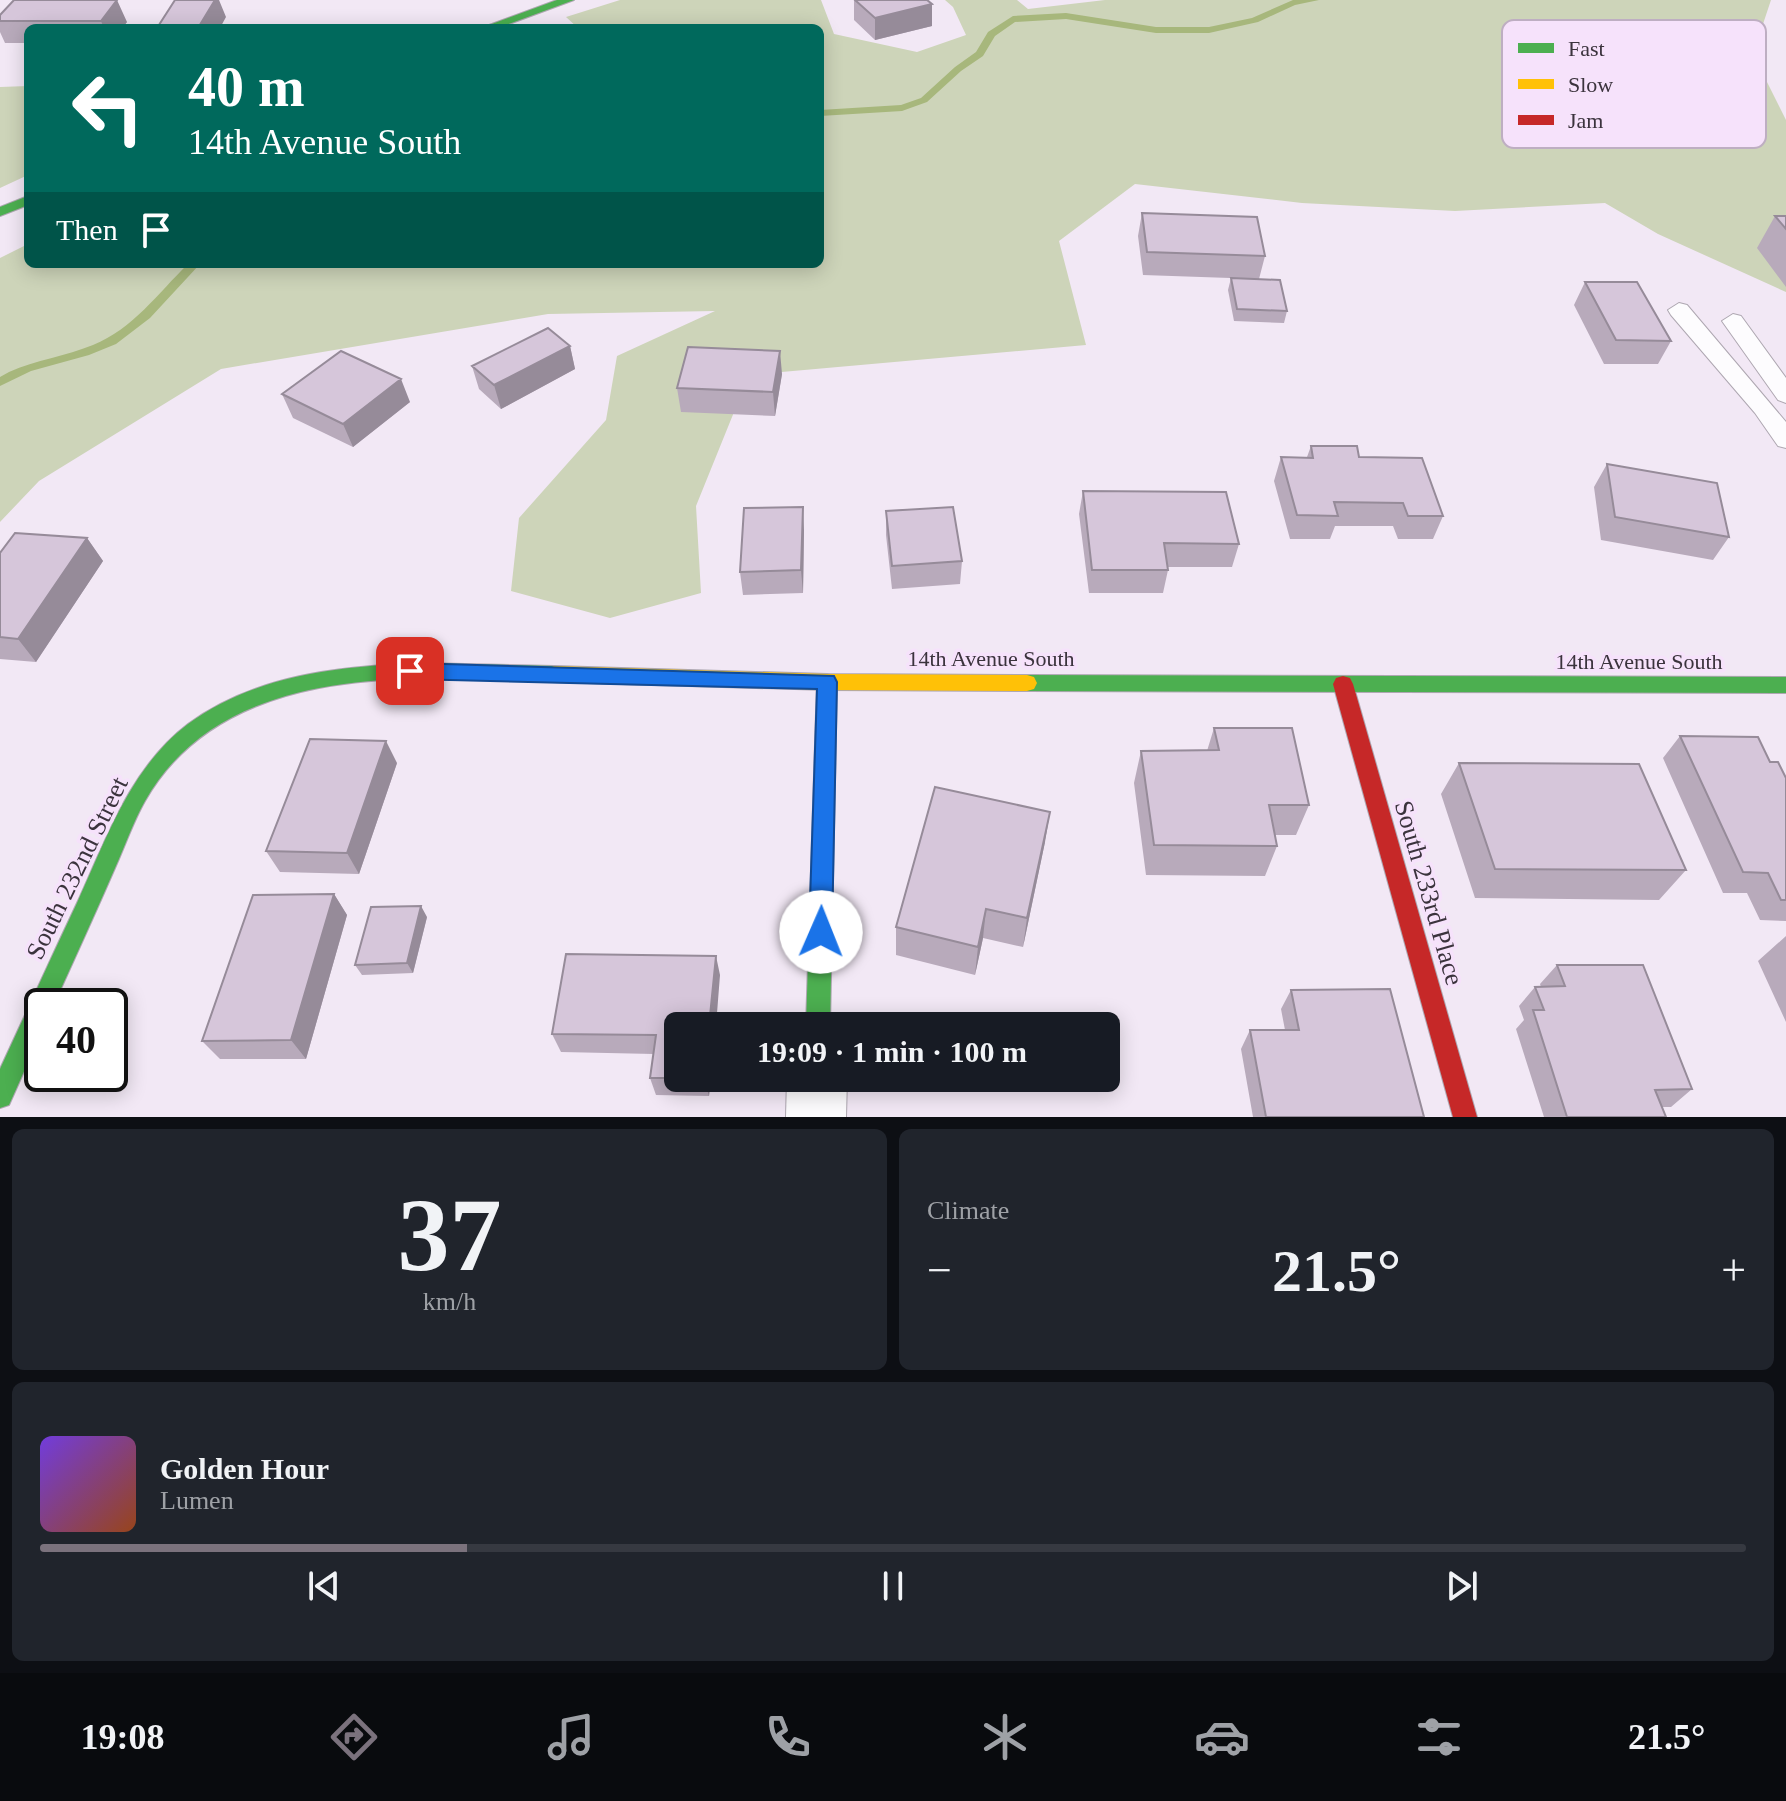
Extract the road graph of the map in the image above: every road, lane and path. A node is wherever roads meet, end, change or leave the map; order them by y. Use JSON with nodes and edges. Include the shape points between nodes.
{"nodes":[{"id":1,"x":568,"y":0,"type":"edge"},
{"id":2,"x":499,"y":24,"type":"edge"},
{"id":3,"x":24,"y":202,"type":"edge"},
{"id":4,"x":0,"y":212,"type":"edge"},
{"id":5,"x":1679,"y":310,"type":"dead end"},
{"id":6,"x":1733,"y":321,"type":"dead end"},
{"id":7,"x":1786,"y":395,"type":"edge"},
{"id":8,"x":1786,"y":440,"type":"edge"},
{"id":9,"x":827,"y":682,"type":"junction"},
{"id":10,"x":1343,"y":684,"type":"junction"},
{"id":11,"x":1781,"y":694,"type":"edge"},
{"id":12,"x":205,"y":723,"type":"joint"},
{"id":13,"x":818,"y":1012,"type":"edge"},
{"id":14,"x":817,"y":1092,"type":"edge"},
{"id":15,"x":0,"y":1096,"type":"edge"},
{"id":16,"x":816,"y":1117,"type":"edge"},
{"id":17,"x":1465,"y":1117,"type":"edge"}],
"edges":[{"from":1,"to":2,"type":"street"},
{"from":3,"to":4,"type":"street"},
{"from":5,"to":8,"type":"lane"},
{"from":6,"to":7,"type":"lane"},
{"from":9,"to":10,"type":"street","name":"14th Avenue South"},
{"from":9,"to":12,"type":"street","name":"14th Avenue South","via":[[383,672],[327,678],[263,696]]},
{"from":9,"to":13,"type":"street"},
{"from":10,"to":11,"type":"street","name":"14th Avenue South"},
{"from":10,"to":17,"type":"street","name":"South 233rd Place"},
{"from":12,"to":15,"type":"street","name":"South 232nd Street","via":[[171,753],[138,794]]},
{"from":14,"to":16,"type":"street"}]}
